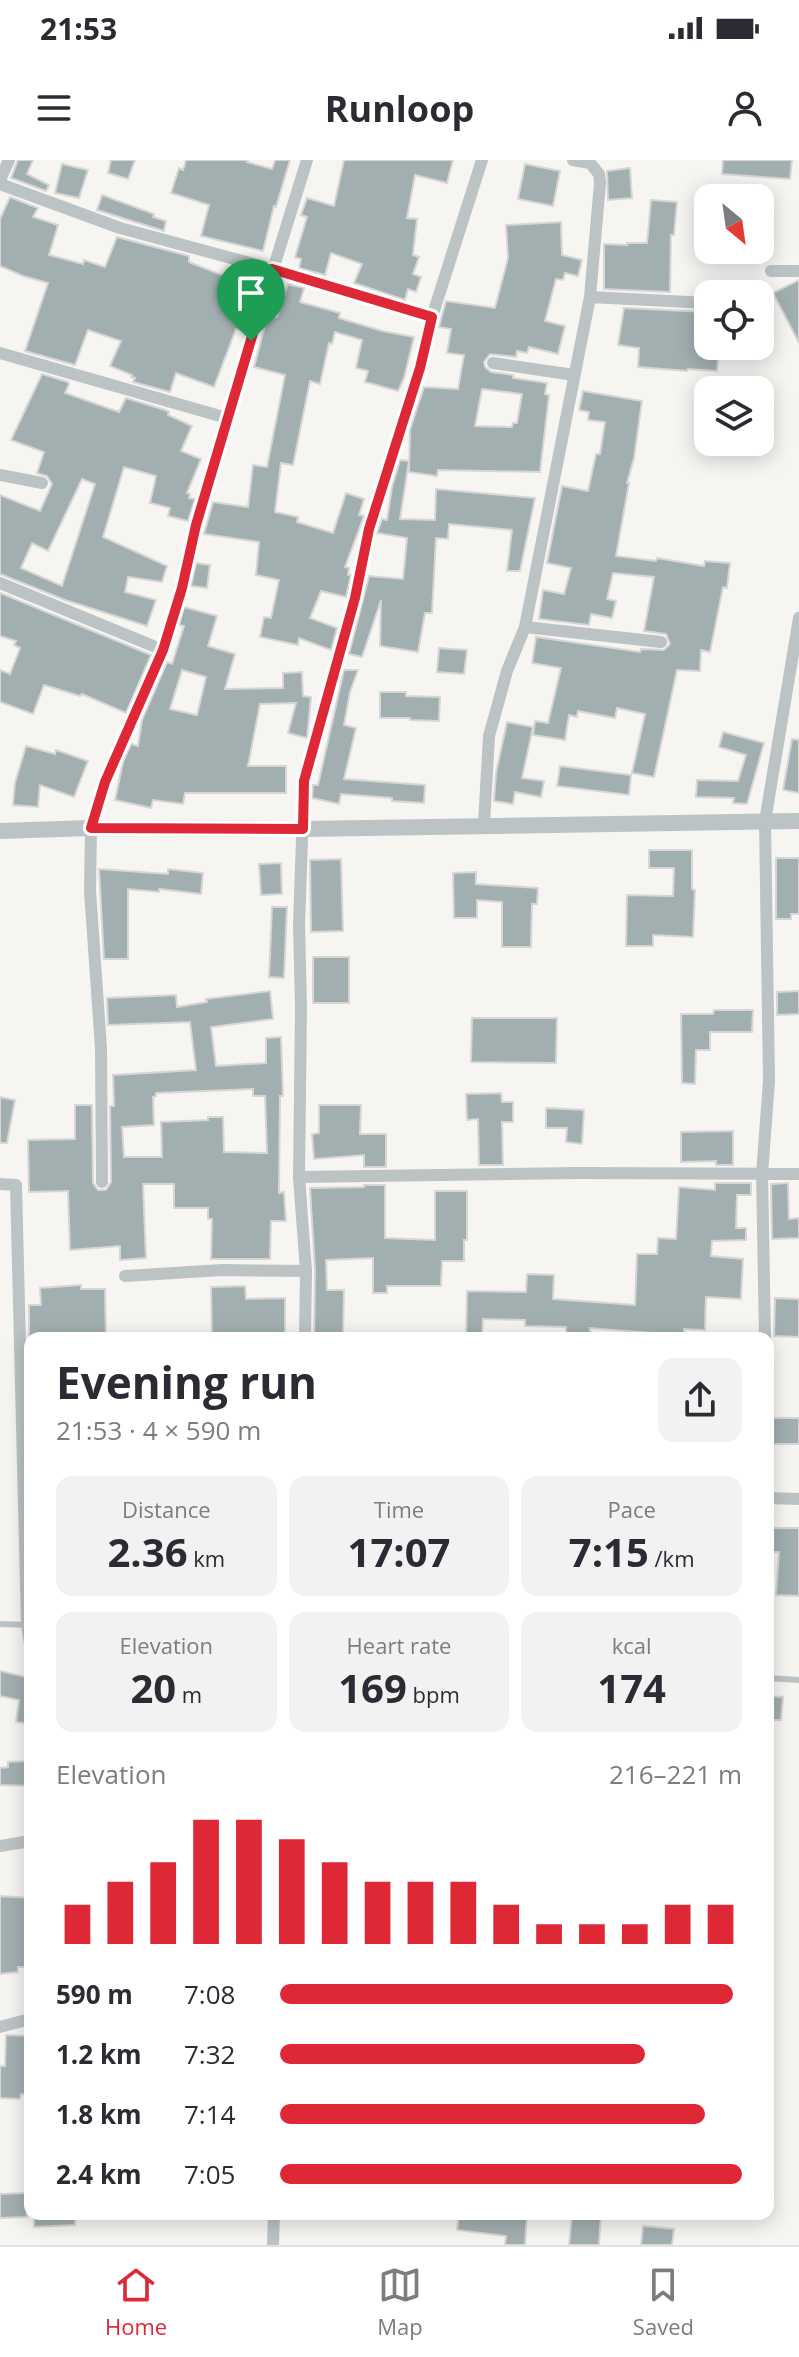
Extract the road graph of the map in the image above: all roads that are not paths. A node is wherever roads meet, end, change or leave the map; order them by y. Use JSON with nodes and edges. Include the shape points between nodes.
{"nodes":[{"id":1,"x":9,"y":160,"type":"edge"},
{"id":2,"x":307,"y":160,"type":"edge"},
{"id":3,"x":482,"y":160,"type":"edge"},
{"id":4,"x":573,"y":160,"type":"edge"},
{"id":5,"x":0,"y":182,"type":"edge"},
{"id":6,"x":272,"y":269,"type":"junction"},
{"id":7,"x":771,"y":271,"type":"dead end"},
{"id":8,"x":799,"y":271,"type":"edge"},
{"id":9,"x":590,"y":297,"type":"junction"},
{"id":10,"x":694,"y":302,"type":"edge"},
{"id":11,"x":432,"y":317,"type":"junction"},
{"id":12,"x":0,"y":353,"type":"edge"},
{"id":13,"x":493,"y":363,"type":"dead end"},
{"id":14,"x":574,"y":375,"type":"junction"},
{"id":15,"x":227,"y":418,"type":"junction"},
{"id":16,"x":0,"y":475,"type":"edge"},
{"id":17,"x":42,"y":483,"type":"dead end"},
{"id":18,"x":0,"y":583,"type":"edge"},
{"id":19,"x":799,"y":618,"type":"edge"},
{"id":20,"x":525,"y":627,"type":"junction"},
{"id":21,"x":661,"y":642,"type":"dead end"},
{"id":22,"x":163,"y":650,"type":"junction"},
{"id":23,"x":765,"y":821,"type":"junction"},
{"id":24,"x":799,"y":821,"type":"edge"},
{"id":25,"x":484,"y":824,"type":"junction"},
{"id":26,"x":91,"y":828,"type":"junction"},
{"id":27,"x":303,"y":829,"type":"junction"},
{"id":28,"x":0,"y":831,"type":"edge"},
{"id":29,"x":762,"y":1174,"type":"junction"},
{"id":30,"x":799,"y":1174,"type":"edge"},
{"id":31,"x":299,"y":1177,"type":"junction"},
{"id":32,"x":102,"y":1182,"type":"dead end"},
{"id":33,"x":0,"y":1184,"type":"edge"},
{"id":34,"x":306,"y":1271,"type":"junction"},
{"id":35,"x":125,"y":1276,"type":"dead end"},
{"id":36,"x":305,"y":1332,"type":"edge"},
{"id":37,"x":765,"y":1332,"type":"edge"},
{"id":38,"x":24,"y":1391,"type":"edge"},
{"id":39,"x":774,"y":1498,"type":"edge"},
{"id":40,"x":799,"y":1499,"type":"edge"},
{"id":41,"x":0,"y":1624,"type":"edge"},
{"id":42,"x":24,"y":1625,"type":"edge"},
{"id":43,"x":774,"y":1678,"type":"edge"},
{"id":44,"x":799,"y":1680,"type":"edge"},
{"id":45,"x":24,"y":1842,"type":"edge"},
{"id":46,"x":0,"y":1846,"type":"edge"},
{"id":47,"x":24,"y":2021,"type":"edge"},
{"id":48,"x":0,"y":2027,"type":"edge"},
{"id":49,"x":274,"y":2220,"type":"edge"},
{"id":50,"x":273,"y":2245,"type":"edge"}],
"edges":[{"from":1,"to":5,"type":"street"},
{"from":2,"to":6,"type":"street"},
{"from":3,"to":11,"type":"street"},
{"from":4,"to":9,"type":"street","via":[[590,163],[599,174]]},
{"from":5,"to":6,"type":"street","via":[[120,228]]},
{"from":6,"to":11,"type":"street"},
{"from":6,"to":15,"type":"street"},
{"from":7,"to":8,"type":"street"},
{"from":9,"to":10,"type":"street"},
{"from":9,"to":14,"type":"street"},
{"from":11,"to":27,"type":"street","via":[[369,529],[304,781]]},
{"from":12,"to":15,"type":"street"},
{"from":13,"to":14,"type":"street"},
{"from":14,"to":20,"type":"street"},
{"from":15,"to":22,"type":"street"},
{"from":16,"to":17,"type":"street"},
{"from":18,"to":22,"type":"street"},
{"from":19,"to":23,"type":"street"},
{"from":20,"to":21,"type":"street"},
{"from":20,"to":25,"type":"street","via":[[489,736]]},
{"from":22,"to":26,"type":"street","via":[[105,782]]},
{"from":23,"to":24,"type":"street"},
{"from":23,"to":25,"type":"street"},
{"from":23,"to":29,"type":"street","via":[[769,1081]]},
{"from":25,"to":27,"type":"street"},
{"from":26,"to":27,"type":"street"},
{"from":26,"to":28,"type":"street"},
{"from":26,"to":32,"type":"street"},
{"from":27,"to":31,"type":"street"},
{"from":29,"to":30,"type":"street"},
{"from":29,"to":31,"type":"street"},
{"from":29,"to":37,"type":"street"},
{"from":31,"to":34,"type":"street"},
{"from":33,"to":38,"type":"street","via":[[16,1185]]},
{"from":34,"to":35,"type":"street"},
{"from":34,"to":36,"type":"street"},
{"from":39,"to":40,"type":"street"},
{"from":41,"to":42,"type":"lane"},
{"from":43,"to":44,"type":"lane"},
{"from":45,"to":46,"type":"street"},
{"from":47,"to":48,"type":"street"},
{"from":49,"to":50,"type":"street"}]}
